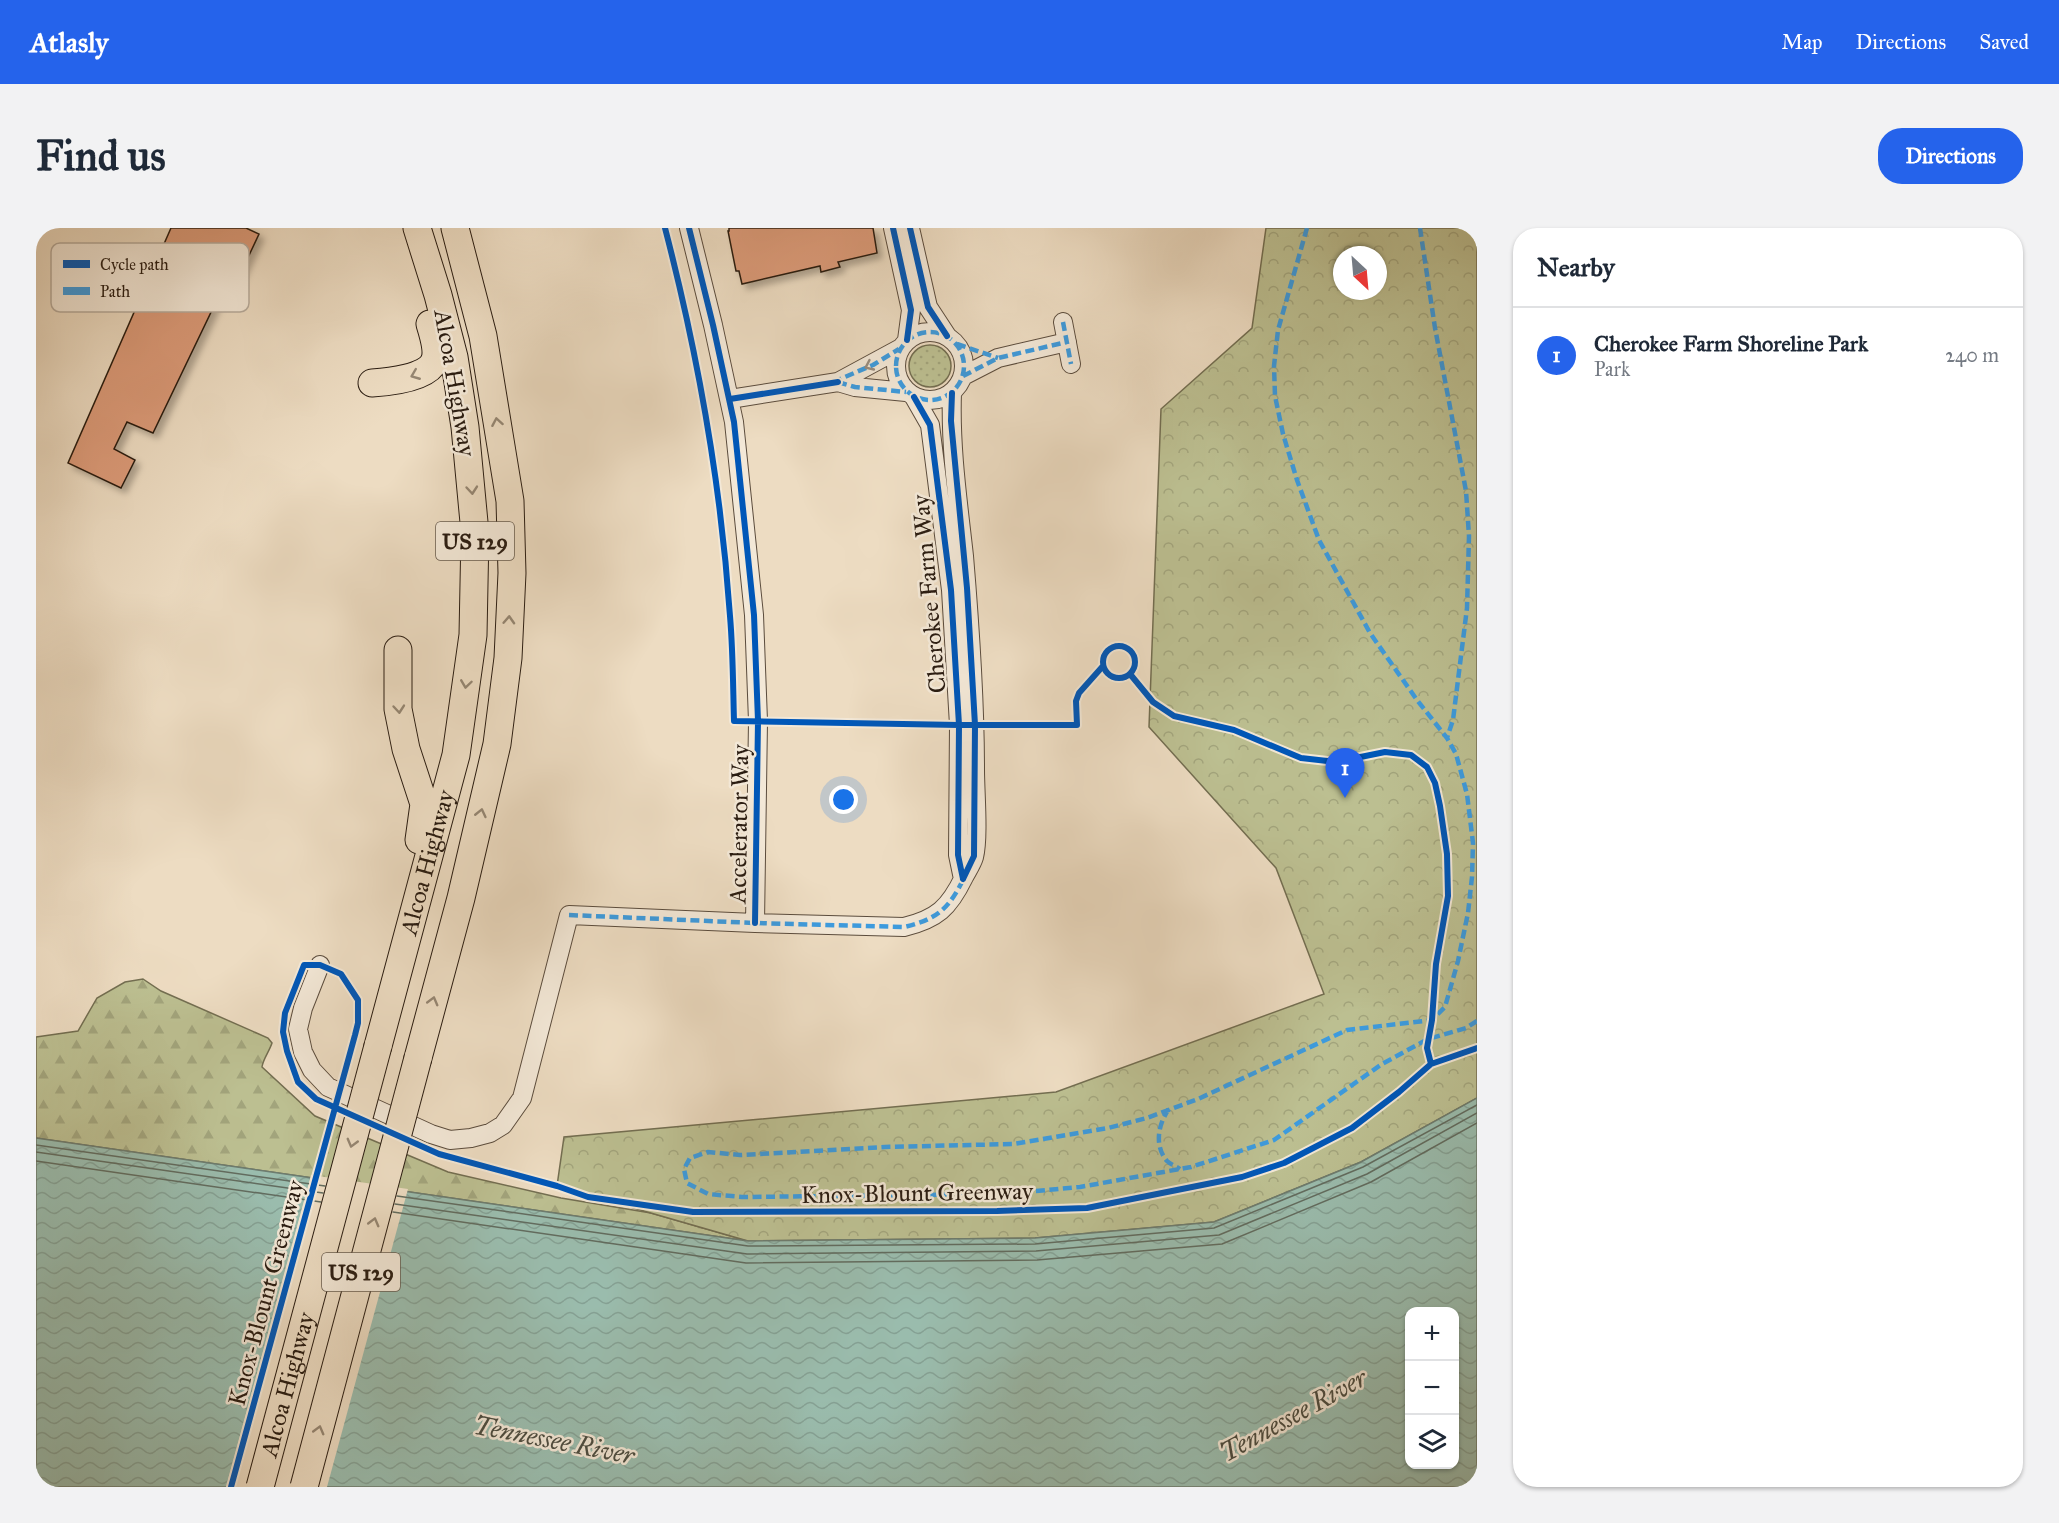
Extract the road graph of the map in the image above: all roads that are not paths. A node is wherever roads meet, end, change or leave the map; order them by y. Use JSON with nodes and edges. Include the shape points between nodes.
{"nodes":[{"id":1,"x":401,"y":228,"type":"edge"},
{"id":2,"x":417,"y":228,"type":"edge"},
{"id":3,"x":455,"y":228,"type":"edge"},
{"id":4,"x":689,"y":228,"type":"edge"},
{"id":5,"x":893,"y":228,"type":"edge"},
{"id":6,"x":910,"y":228,"type":"edge"},
{"id":7,"x":1063,"y":322,"type":"dead end"},
{"id":8,"x":952,"y":340,"type":"junction"},
{"id":9,"x":1067,"y":342,"type":"junction"},
{"id":10,"x":903,"y":344,"type":"junction"},
{"id":11,"x":998,"y":358,"type":"junction"},
{"id":12,"x":1071,"y":364,"type":"dead end"},
{"id":13,"x":963,"y":376,"type":"junction"},
{"id":14,"x":838,"y":382,"type":"junction"},
{"id":15,"x":372,"y":383,"type":"dead end"},
{"id":16,"x":952,"y":393,"type":"junction"},
{"id":17,"x":910,"y":394,"type":"junction"},
{"id":18,"x":730,"y":399,"type":"junction"},
{"id":19,"x":398,"y":650,"type":"dead end"},
{"id":20,"x":963,"y":879,"type":"junction"},
{"id":21,"x":755,"y":923,"type":"junction"},
{"id":22,"x":320,"y":965,"type":"dead end"},
{"id":23,"x":391,"y":998,"type":"junction"},
{"id":24,"x":260,"y":1487,"type":"edge"},
{"id":25,"x":304,"y":1487,"type":"edge"}],
"edges":[{"from":1,"to":15,"type":"highway","one_way":true,"via":[[432,329],[435,361],[429,369],[402,380]]},
{"from":2,"to":23,"type":"highway","name":"Alcoa Highway","number":"US 129","one_way":true,"via":[[454,357],[465,427],[475,533],[473,635],[456,755]]},
{"from":25,"to":3,"type":"highway","name":"Alcoa Highway","number":"US 129","one_way":true,"bridge":true,"via":[[459,905],[497,744],[508,658],[510,501],[483,336]]},
{"from":4,"to":18,"type":"street","name":"Accelerator Way"},
{"from":5,"to":10,"type":"street","via":[[911,310]]},
{"from":6,"to":8,"type":"street","via":[[928,307]]},
{"from":7,"to":9,"type":"street"},
{"from":8,"to":10,"type":"street","via":[[926,331]]},
{"from":8,"to":11,"type":"street"},
{"from":8,"to":13,"type":"street","via":[[962,354]]},
{"from":9,"to":11,"type":"street"},
{"from":9,"to":12,"type":"street"},
{"from":10,"to":14,"type":"street","one_way":true},
{"from":10,"to":17,"type":"street","via":[[895,360],[896,372]]},
{"from":11,"to":13,"type":"street"},
{"from":13,"to":16,"type":"street"},
{"from":14,"to":17,"type":"street"},
{"from":14,"to":18,"type":"street"},
{"from":16,"to":17,"type":"street","via":[[933,400]]},
{"from":16,"to":20,"type":"street","name":"Cherokee Farm Way","via":[[975,725],[974,856]]},
{"from":17,"to":20,"type":"street","name":"Cherokee Farm Way","via":[[930,425],[951,590],[959,725],[958,855]]},
{"from":18,"to":21,"type":"street","name":"Accelerator Way","via":[[754,627],[758,721]]},
{"from":19,"to":23,"type":"highway","one_way":true,"via":[[398,709],[424,804],[418,849],[386,973]]},
{"from":20,"to":21,"type":"street","name":"Cherokee Farm Way","via":[[953,900],[938,914],[904,927]]},
{"from":21,"to":22,"type":"street","name":"Cherokee Farm Way","via":[[569,915],[522,1098],[503,1125],[471,1138],[450,1140],[431,1134],[328,1088],[312,1070],[298,1029]]},
{"from":23,"to":24,"type":"highway","name":"Alcoa Highway","number":"US 129","one_way":true,"bridge":true}]}
